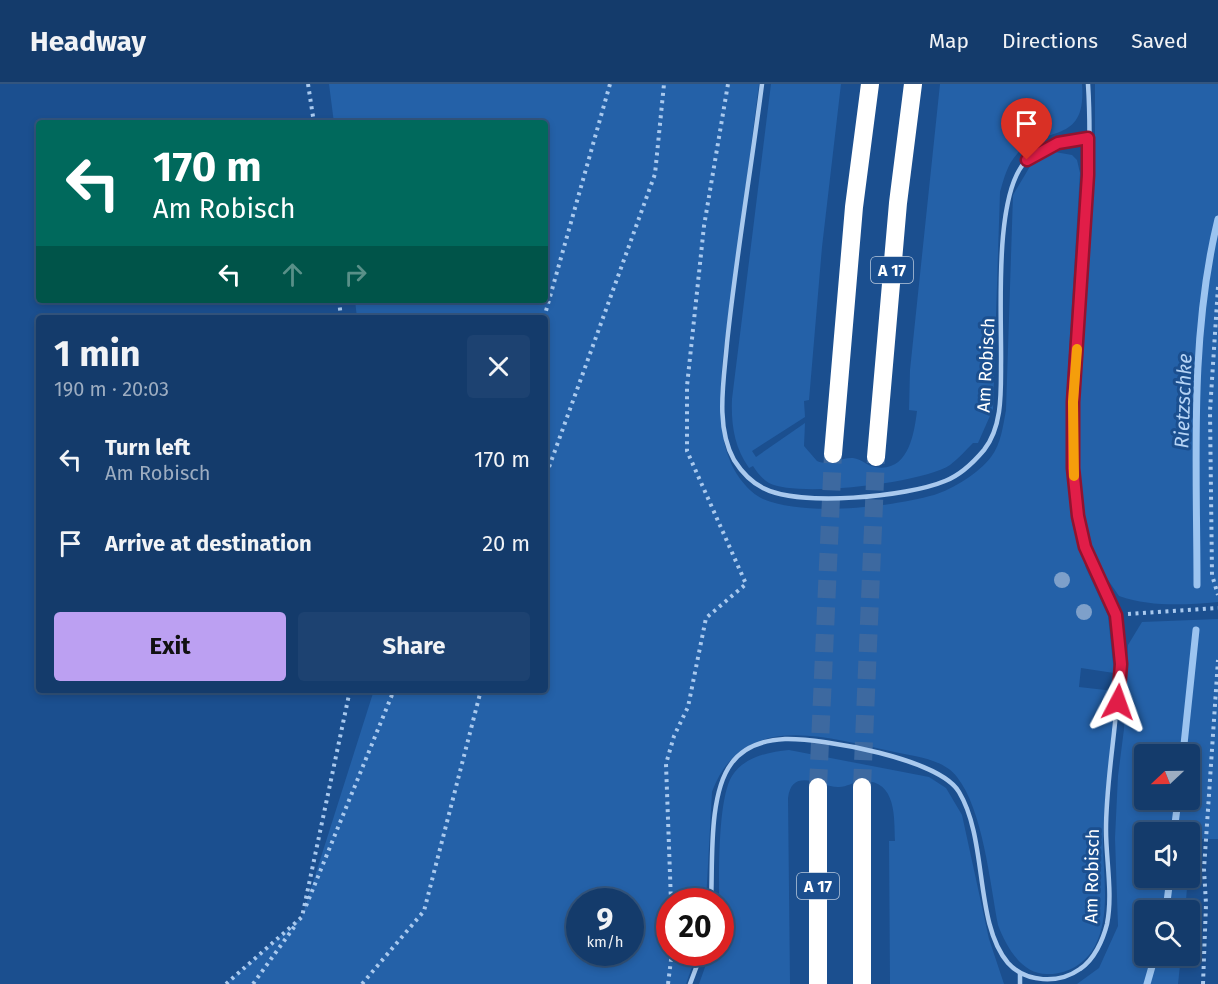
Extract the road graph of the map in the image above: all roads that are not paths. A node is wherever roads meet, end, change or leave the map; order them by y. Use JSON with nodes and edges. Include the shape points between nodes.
{"nodes":[{"id":1,"x":762,"y":84,"type":"edge"},
{"id":2,"x":870,"y":84,"type":"edge"},
{"id":3,"x":913,"y":84,"type":"edge"},
{"id":4,"x":1088,"y":84,"type":"edge"},
{"id":5,"x":1088,"y":138,"type":"junction"},
{"id":6,"x":833,"y":454,"type":"tunnel mouth"},
{"id":7,"x":876,"y":458,"type":"tunnel mouth"},
{"id":8,"x":818,"y":787,"type":"tunnel mouth"},
{"id":9,"x":862,"y":787,"type":"tunnel mouth"},
{"id":10,"x":712,"y":888,"type":"edge"},
{"id":11,"x":697,"y":966,"type":"edge"},
{"id":12,"x":1020,"y":973,"type":"junction"},
{"id":13,"x":690,"y":984,"type":"edge"},
{"id":14,"x":818,"y":984,"type":"edge"},
{"id":15,"x":862,"y":984,"type":"edge"},
{"id":16,"x":1020,"y":984,"type":"edge"}],
"edges":[{"from":1,"to":5,"type":"lane","name":"Am Robisch","via":[[728,340],[723,411],[734,459],[746,476],[780,495],[841,498],[906,491],[944,482],[967,469],[985,449],[993,436],[1001,401],[1003,246],[1015,175],[1040,151],[1058,143]]},
{"from":2,"to":6,"type":"highway","number":"A 17","via":[[854,207]]},
{"from":3,"to":7,"type":"highway","number":"A 17","via":[[898,203]]},
{"from":4,"to":5,"type":"lane","name":"Am Robisch"},
{"from":5,"to":12,"type":"lane","name":"Am Robisch","via":[[1073,468],[1085,547],[1116,615],[1121,664],[1106,830],[1108,922],[1091,959],[1079,970],[1062,978],[1044,979]]},
{"from":8,"to":14,"type":"highway","number":"A 17"},
{"from":9,"to":15,"type":"highway","number":"A 17"},
{"from":10,"to":12,"type":"lane","via":[[715,820],[722,780],[748,748],[783,739],[805,740],[893,757],[927,767],[953,783],[960,793],[968,809],[990,924],[999,950]]},
{"from":11,"to":13,"type":"lane"},
{"from":12,"to":16,"type":"lane"}]}
